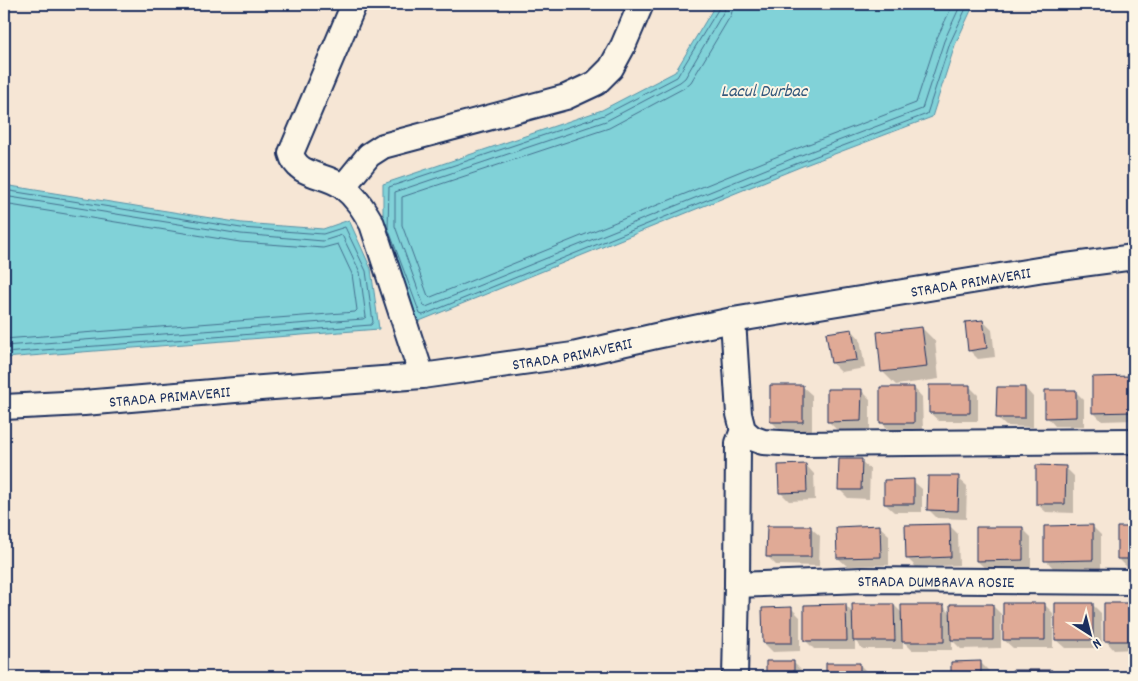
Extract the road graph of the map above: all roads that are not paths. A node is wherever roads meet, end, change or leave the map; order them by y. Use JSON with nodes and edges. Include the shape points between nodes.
{"nodes":[{"id":1,"x":354,"y":4,"type":"edge"},
{"id":2,"x":641,"y":4,"type":"edge"},
{"id":3,"x":343,"y":186,"type":"junction"},
{"id":4,"x":1134,"y":257,"type":"edge"},
{"id":5,"x":733,"y":320,"type":"junction"},
{"id":6,"x":422,"y":376,"type":"junction"},
{"id":7,"x":4,"y":406,"type":"edge"},
{"id":8,"x":743,"y":430,"type":"junction"},
{"id":9,"x":1134,"y":441,"type":"edge"},
{"id":10,"x":1134,"y":582,"type":"edge"},
{"id":11,"x":737,"y":585,"type":"junction"},
{"id":12,"x":735,"y":677,"type":"edge"}],
"edges":[{"from":1,"to":3,"type":"street","via":[[290,153],[297,166],[308,173]]},
{"from":2,"to":3,"type":"street","via":[[611,68],[596,83],[566,97],[383,146],[369,155]]},
{"from":3,"to":6,"type":"street","via":[[360,203],[372,224]]},
{"from":4,"to":5,"type":"street","name":"STRADA PRIMAVERII"},
{"from":5,"to":6,"type":"street","name":"STRADA PRIMAVERII","via":[[574,355]]},
{"from":5,"to":8,"type":"street","via":[[739,414]]},
{"from":6,"to":7,"type":"street","name":"STRADA PRIMAVERII"},
{"from":8,"to":9,"type":"street","via":[[763,442],[797,444]]},
{"from":8,"to":11,"type":"street","via":[[738,443]]},
{"from":10,"to":11,"type":"street","name":"STRADA DUMBRAVA ROSIE","via":[[862,580]]},
{"from":11,"to":12,"type":"street"}]}
